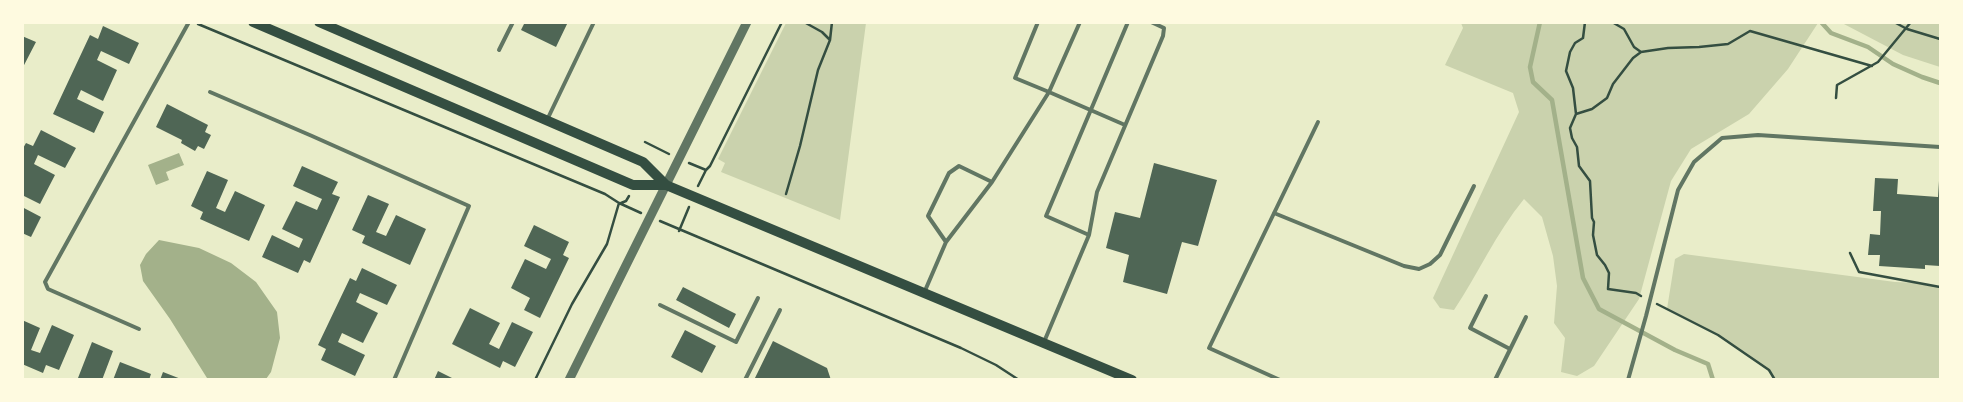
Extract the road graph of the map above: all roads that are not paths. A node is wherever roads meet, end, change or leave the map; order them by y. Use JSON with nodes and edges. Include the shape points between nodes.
{"nodes":[{"id":1,"x":189,"y":22,"type":"edge"},
{"id":2,"x":253,"y":22,"type":"edge"},
{"id":3,"x":319,"y":22,"type":"edge"},
{"id":4,"x":513,"y":22,"type":"edge"},
{"id":5,"x":594,"y":22,"type":"edge"},
{"id":6,"x":747,"y":22,"type":"edge"},
{"id":7,"x":1038,"y":22,"type":"edge"},
{"id":8,"x":1080,"y":22,"type":"edge"},
{"id":9,"x":1128,"y":22,"type":"edge"},
{"id":10,"x":1150,"y":22,"type":"edge"},
{"id":11,"x":499,"y":50,"type":"dead end"},
{"id":12,"x":210,"y":92,"type":"dead end"},
{"id":13,"x":1049,"y":92,"type":"junction"},
{"id":14,"x":1091,"y":110,"type":"junction"},
{"id":15,"x":546,"y":121,"type":"junction"},
{"id":16,"x":1318,"y":122,"type":"dead end"},
{"id":17,"x":1125,"y":124,"type":"junction"},
{"id":18,"x":1940,"y":147,"type":"edge"},
{"id":19,"x":992,"y":182,"type":"junction"},
{"id":20,"x":666,"y":185,"type":"junction"},
{"id":21,"x":1474,"y":186,"type":"dead end"},
{"id":22,"x":1274,"y":213,"type":"junction"},
{"id":23,"x":1089,"y":235,"type":"junction"},
{"id":24,"x":946,"y":242,"type":"junction"},
{"id":25,"x":924,"y":292,"type":"junction"},
{"id":26,"x":1486,"y":296,"type":"dead end"},
{"id":27,"x":758,"y":298,"type":"dead end"},
{"id":28,"x":660,"y":305,"type":"dead end"},
{"id":29,"x":780,"y":310,"type":"dead end"},
{"id":30,"x":1526,"y":317,"type":"dead end"},
{"id":31,"x":140,"y":329,"type":"dead end"},
{"id":32,"x":1044,"y":342,"type":"junction"},
{"id":33,"x":1510,"y":349,"type":"junction"},
{"id":34,"x":1270,"y":378,"type":"edge"},
{"id":35,"x":394,"y":380,"type":"edge"},
{"id":36,"x":569,"y":380,"type":"edge"},
{"id":37,"x":745,"y":380,"type":"edge"},
{"id":38,"x":1132,"y":380,"type":"edge"},
{"id":39,"x":1280,"y":380,"type":"edge"},
{"id":40,"x":1495,"y":380,"type":"edge"},
{"id":41,"x":1628,"y":380,"type":"edge"}],
"edges":[{"from":1,"to":31,"type":"lane","via":[[45,282],[48,289]]},
{"from":2,"to":20,"type":"main road","via":[[633,186]]},
{"from":3,"to":15,"type":"main road"},
{"from":4,"to":11,"type":"lane"},
{"from":5,"to":15,"type":"lane"},
{"from":6,"to":20,"type":"street"},
{"from":7,"to":13,"type":"lane","via":[[1014,78]]},
{"from":8,"to":13,"type":"lane"},
{"from":9,"to":14,"type":"lane"},
{"from":10,"to":17,"type":"lane","via":[[1164,28],[1164,36]]},
{"from":12,"to":35,"type":"lane","via":[[469,206]]},
{"from":13,"to":14,"type":"lane"},
{"from":13,"to":19,"type":"lane"},
{"from":14,"to":17,"type":"lane"},
{"from":14,"to":23,"type":"lane","via":[[1046,216]]},
{"from":15,"to":20,"type":"main road","via":[[643,162]]},
{"from":16,"to":22,"type":"lane"},
{"from":17,"to":23,"type":"lane","via":[[1097,192]]},
{"from":18,"to":41,"type":"lane","via":[[1758,135],[1722,138],[1694,162],[1678,190]]},
{"from":19,"to":24,"type":"lane"},
{"from":19,"to":24,"type":"lane","via":[[959,166],[949,173],[928,216]]},
{"from":20,"to":25,"type":"main road"},
{"from":20,"to":36,"type":"street"},
{"from":21,"to":22,"type":"lane","via":[[1440,255],[1419,269],[1404,266]]},
{"from":22,"to":34,"type":"lane","via":[[1209,348]]},
{"from":23,"to":32,"type":"lane"},
{"from":24,"to":25,"type":"lane"},
{"from":25,"to":32,"type":"main road"},
{"from":26,"to":33,"type":"lane","via":[[1470,328]]},
{"from":27,"to":28,"type":"lane","via":[[736,342]]},
{"from":29,"to":37,"type":"lane"},
{"from":30,"to":33,"type":"lane"},
{"from":32,"to":38,"type":"main road"},
{"from":33,"to":40,"type":"lane"},
{"from":34,"to":39,"type":"lane"}]}
